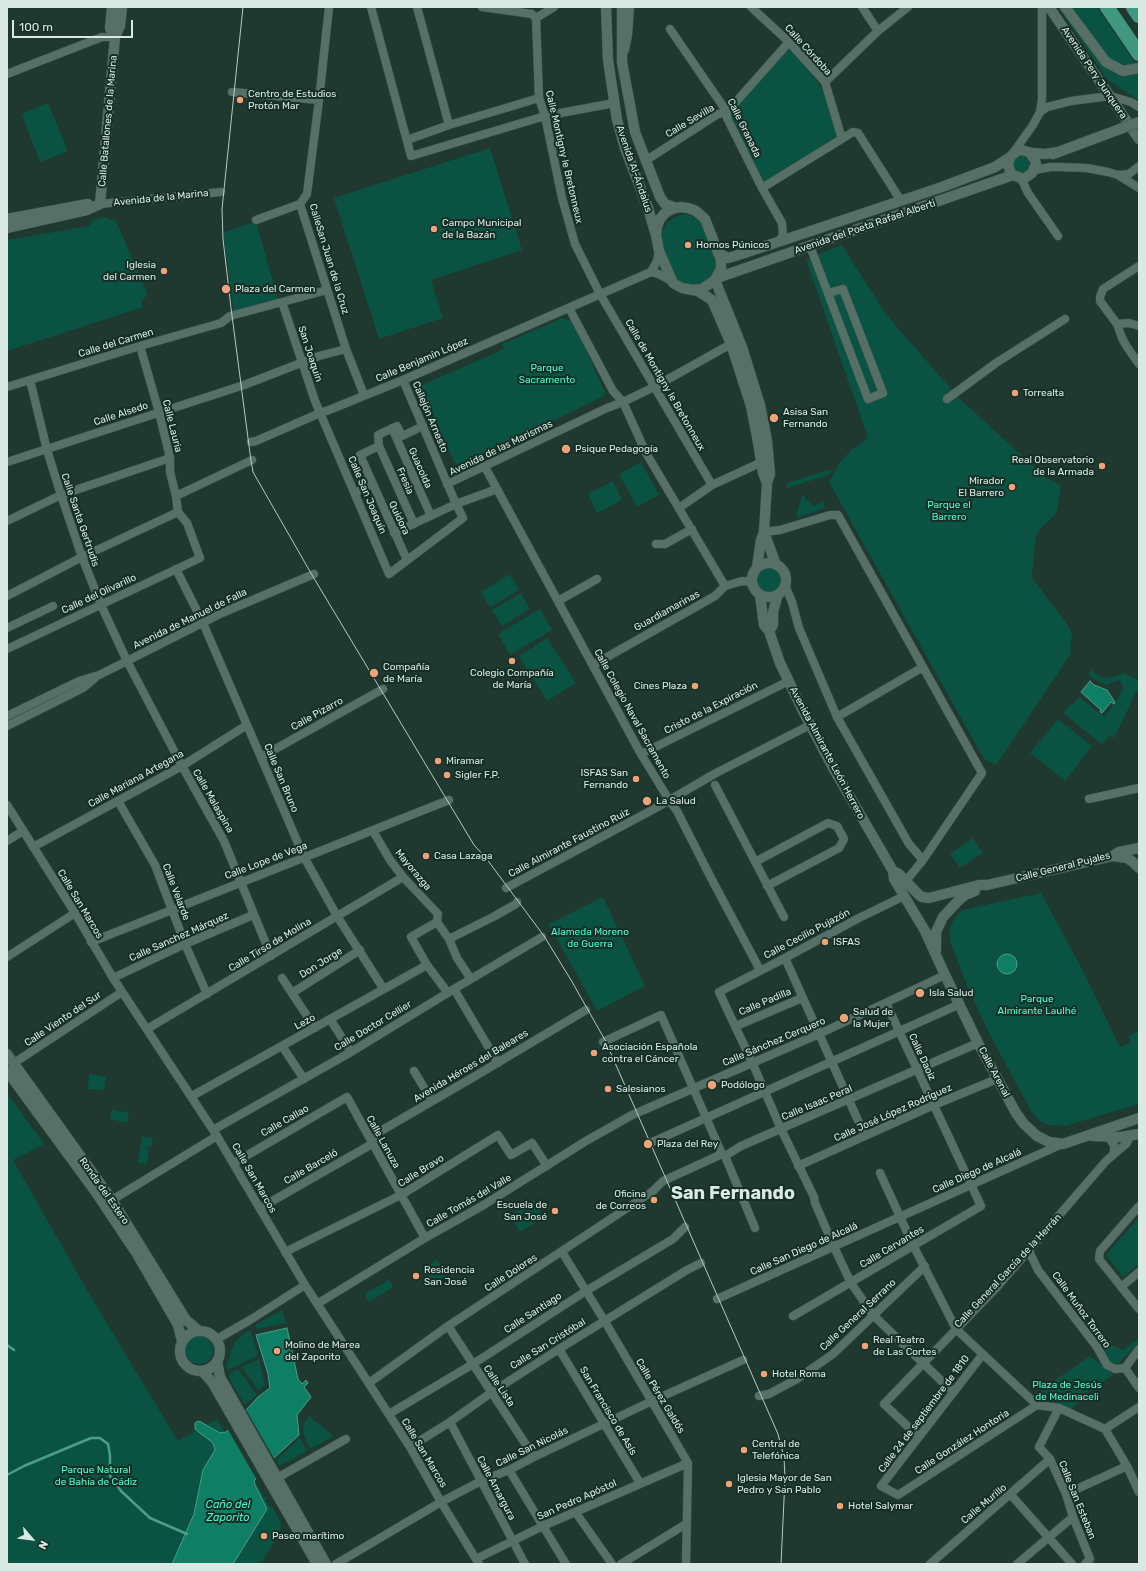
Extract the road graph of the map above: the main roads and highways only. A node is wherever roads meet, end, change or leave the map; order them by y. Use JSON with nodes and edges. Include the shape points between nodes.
{"nodes":[{"id":1,"x":1108,"y":7,"type":"edge"},
{"id":2,"x":1133,"y":7,"type":"edge"},
{"id":3,"x":1139,"y":16,"type":"edge"},
{"id":4,"x":1139,"y":54,"type":"edge"}],
"edges":[{"from":1,"to":4,"type":"highway"},
{"from":2,"to":3,"type":"highway"}]}
